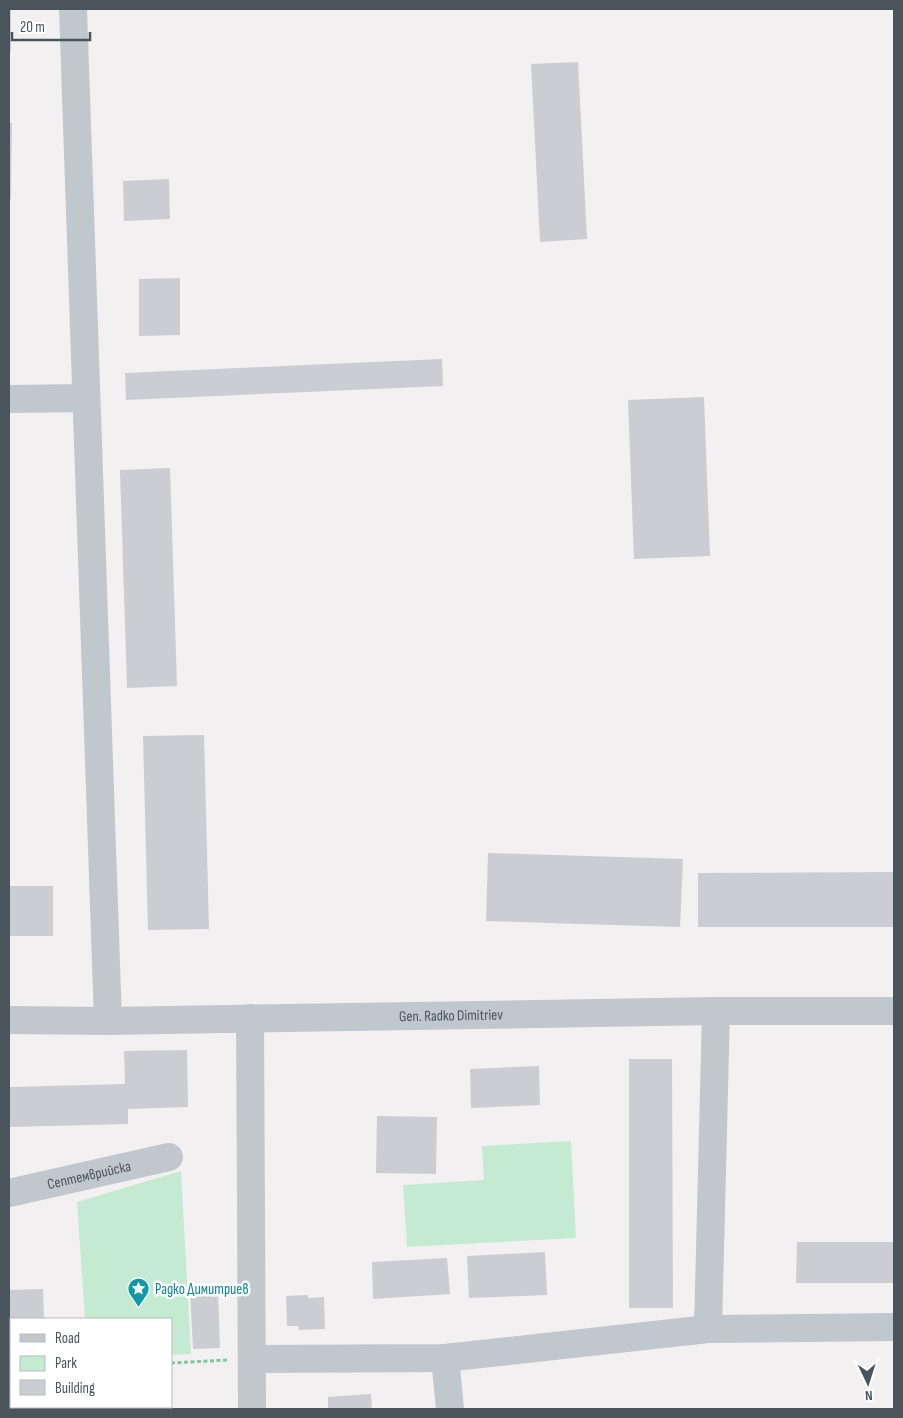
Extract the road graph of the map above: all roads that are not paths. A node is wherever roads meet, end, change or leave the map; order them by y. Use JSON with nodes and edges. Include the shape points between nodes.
{"nodes":[{"id":1,"x":73,"y":9,"type":"edge"},
{"id":2,"x":86,"y":398,"type":"junction"},
{"id":3,"x":9,"y":399,"type":"edge"},
{"id":4,"x":716,"y":1011,"type":"junction"},
{"id":5,"x":894,"y":1011,"type":"edge"},
{"id":6,"x":250,"y":1018,"type":"junction"},
{"id":7,"x":9,"y":1020,"type":"edge"},
{"id":8,"x":108,"y":1021,"type":"junction"},
{"id":9,"x":169,"y":1157,"type":"dead end"},
{"id":10,"x":9,"y":1193,"type":"edge"},
{"id":11,"x":894,"y":1327,"type":"edge"},
{"id":12,"x":708,"y":1329,"type":"junction"},
{"id":13,"x":445,"y":1358,"type":"junction"},
{"id":14,"x":252,"y":1359,"type":"junction"},
{"id":15,"x":252,"y":1409,"type":"edge"},
{"id":16,"x":450,"y":1409,"type":"edge"}],
"edges":[{"from":1,"to":2,"type":"street"},
{"from":2,"to":3,"type":"street"},
{"from":2,"to":8,"type":"street"},
{"from":4,"to":5,"type":"street","name":"Gen. Radko Dimitriev"},
{"from":4,"to":6,"type":"street","name":"Gen. Radko Dimitriev"},
{"from":4,"to":12,"type":"street"},
{"from":6,"to":8,"type":"street","name":"Gen. Radko Dimitriev"},
{"from":6,"to":14,"type":"street"},
{"from":7,"to":8,"type":"street","name":"Gen. Radko Dimitriev"},
{"from":9,"to":10,"type":"street","name":"Септемврийска"},
{"from":11,"to":12,"type":"street"},
{"from":12,"to":13,"type":"street"},
{"from":13,"to":14,"type":"street"},
{"from":13,"to":16,"type":"street"},
{"from":14,"to":15,"type":"street"}]}
